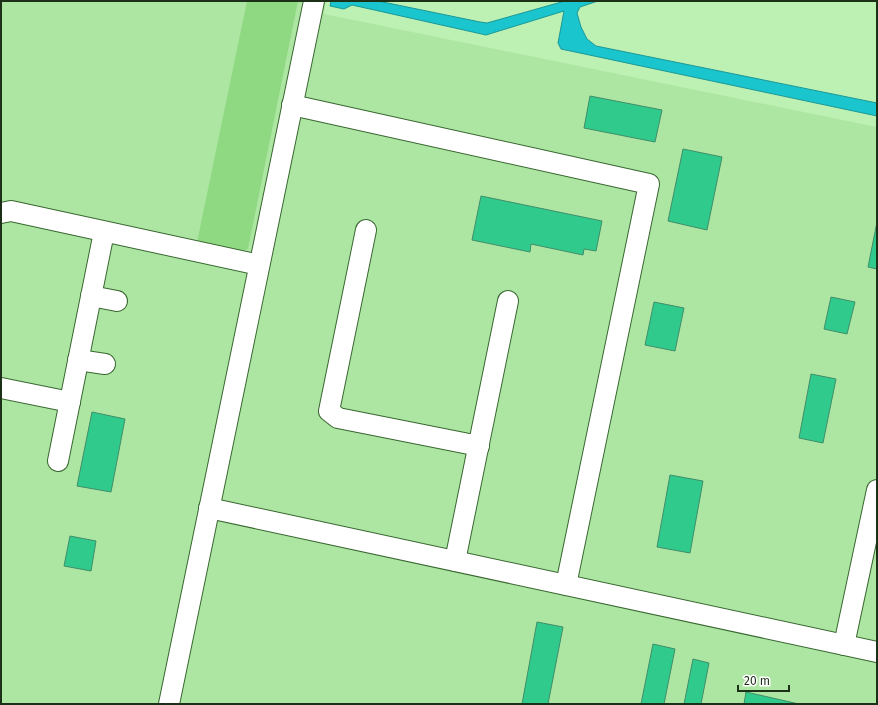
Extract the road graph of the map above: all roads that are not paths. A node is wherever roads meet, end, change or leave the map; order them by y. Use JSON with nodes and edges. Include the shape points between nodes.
{"nodes":[{"id":1,"x":314,"y":1,"type":"edge"},
{"id":2,"x":292,"y":104,"type":"junction"},
{"id":3,"x":1,"y":213,"type":"edge"},
{"id":4,"x":366,"y":230,"type":"dead end"},
{"id":5,"x":104,"y":232,"type":"junction"},
{"id":6,"x":259,"y":265,"type":"junction"},
{"id":7,"x":91,"y":296,"type":"junction"},
{"id":8,"x":117,"y":301,"type":"dead end"},
{"id":9,"x":508,"y":301,"type":"dead end"},
{"id":10,"x":78,"y":360,"type":"junction"},
{"id":11,"x":104,"y":364,"type":"dead end"},
{"id":12,"x":1,"y":388,"type":"edge"},
{"id":13,"x":70,"y":402,"type":"junction"},
{"id":14,"x":479,"y":446,"type":"junction"},
{"id":15,"x":58,"y":461,"type":"dead end"},
{"id":16,"x":877,"y":490,"type":"edge"},
{"id":17,"x":210,"y":508,"type":"junction"},
{"id":18,"x":455,"y":561,"type":"junction"},
{"id":19,"x":566,"y":585,"type":"junction"},
{"id":20,"x":844,"y":645,"type":"junction"},
{"id":21,"x":877,"y":652,"type":"edge"},
{"id":22,"x":169,"y":704,"type":"edge"}],
"edges":[{"from":1,"to":2,"type":"lane"},
{"from":2,"to":6,"type":"lane"},
{"from":2,"to":19,"type":"lane","via":[[649,184]]},
{"from":3,"to":5,"type":"lane","via":[[11,211]]},
{"from":4,"to":14,"type":"lane","via":[[329,411],[338,418]]},
{"from":5,"to":6,"type":"lane"},
{"from":5,"to":7,"type":"lane"},
{"from":6,"to":17,"type":"lane"},
{"from":7,"to":8,"type":"lane"},
{"from":7,"to":10,"type":"lane"},
{"from":9,"to":14,"type":"lane"},
{"from":10,"to":11,"type":"lane"},
{"from":10,"to":13,"type":"lane"},
{"from":12,"to":13,"type":"lane"},
{"from":13,"to":15,"type":"lane"},
{"from":14,"to":18,"type":"lane"},
{"from":16,"to":20,"type":"lane"},
{"from":17,"to":18,"type":"lane"},
{"from":17,"to":22,"type":"lane"},
{"from":18,"to":19,"type":"lane"},
{"from":19,"to":20,"type":"lane"},
{"from":20,"to":21,"type":"lane"}]}
